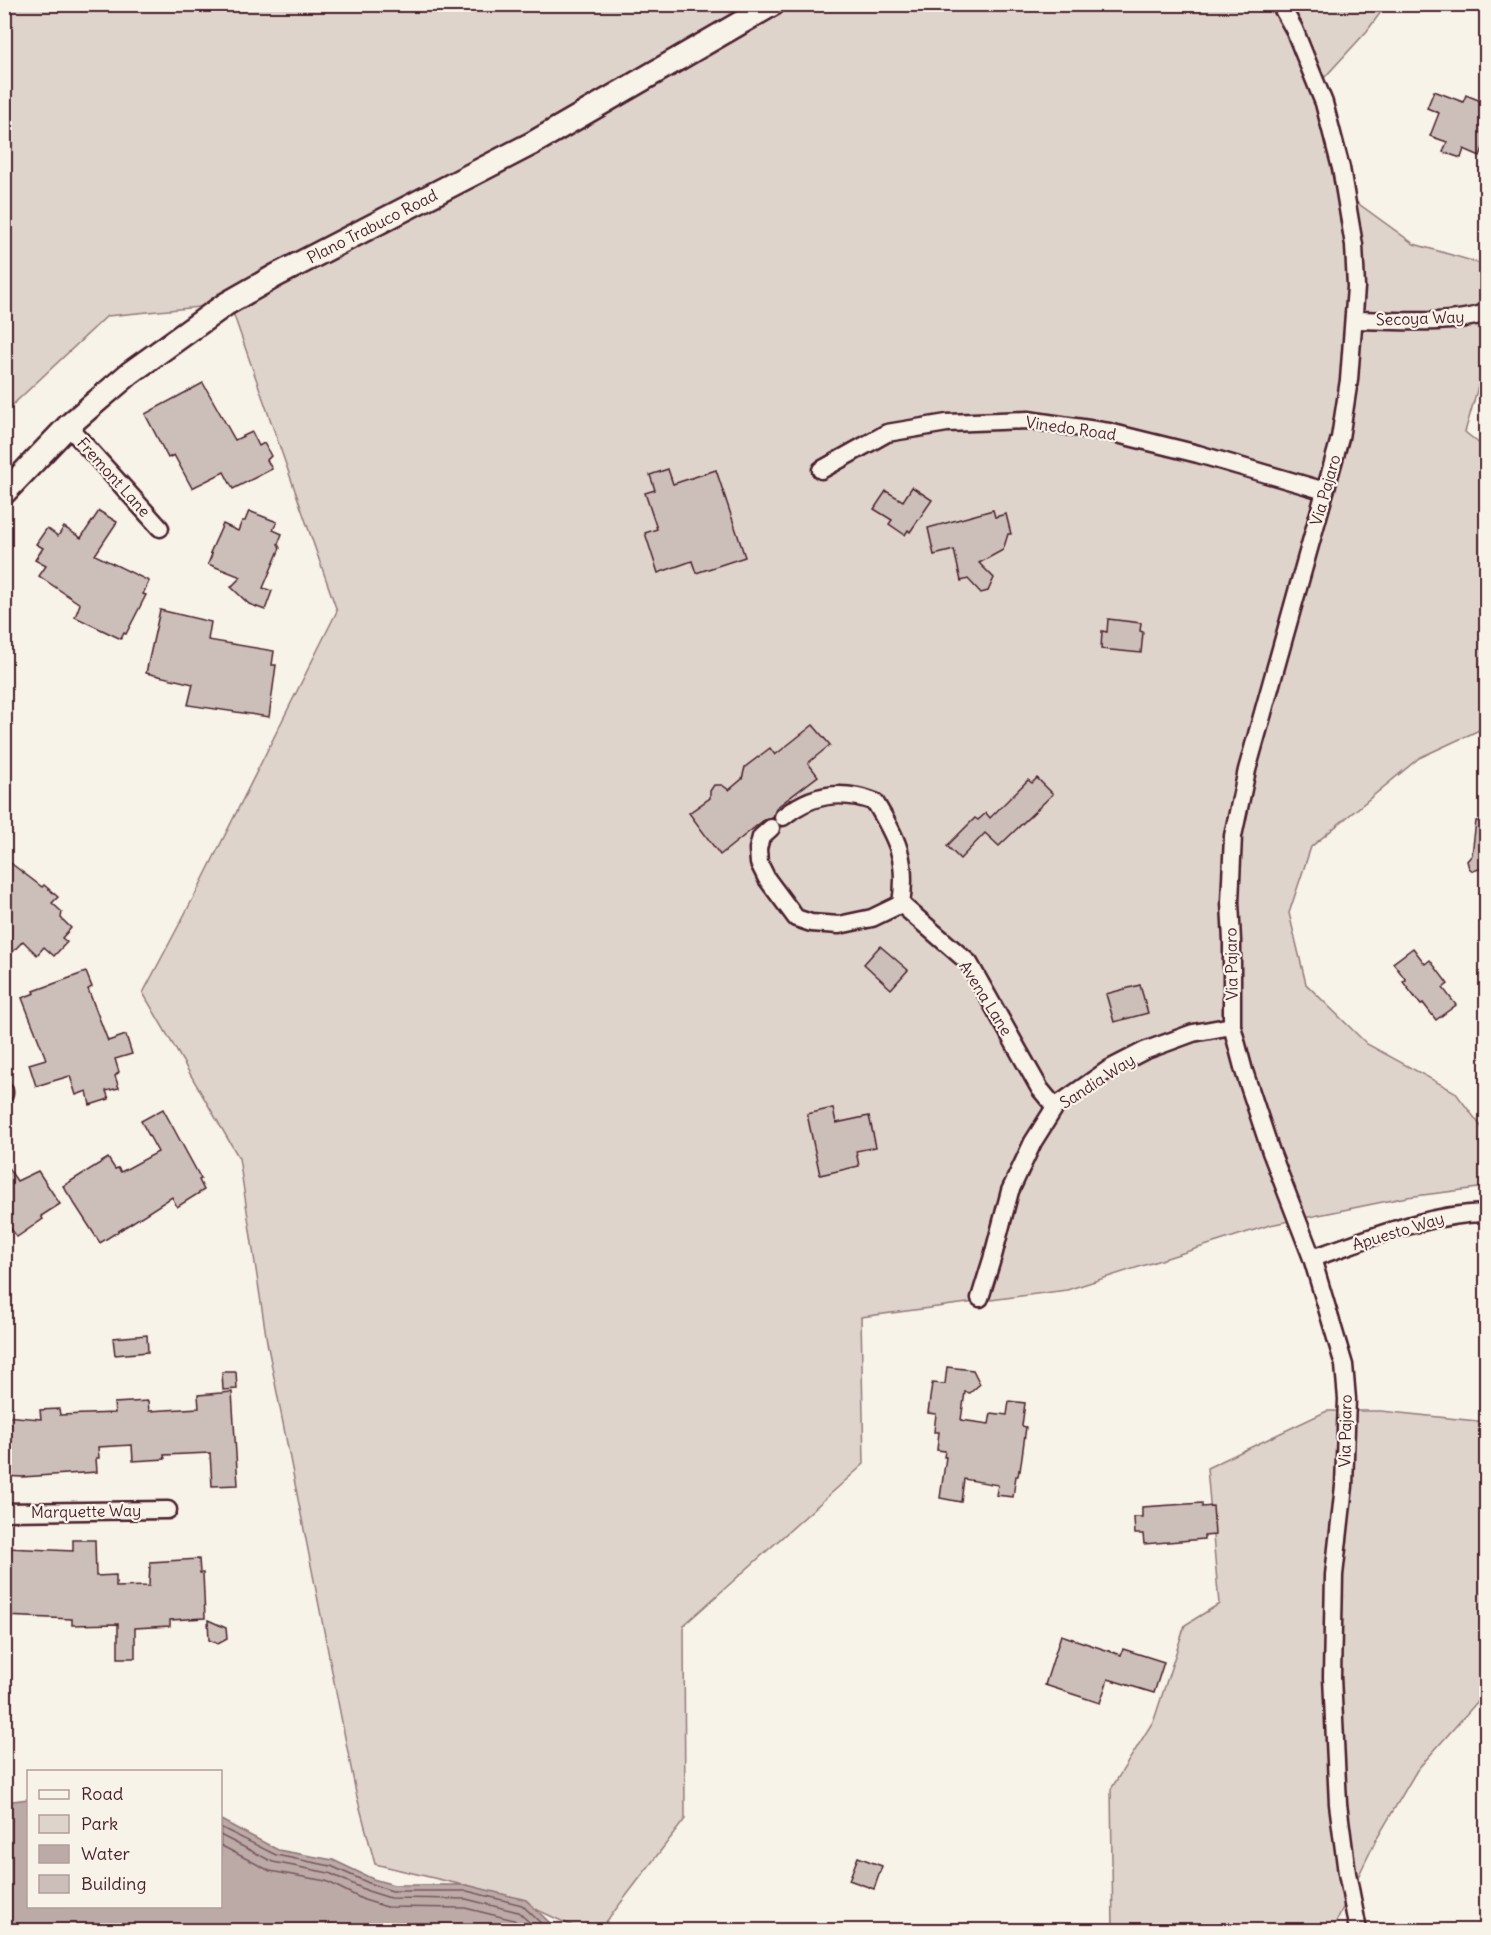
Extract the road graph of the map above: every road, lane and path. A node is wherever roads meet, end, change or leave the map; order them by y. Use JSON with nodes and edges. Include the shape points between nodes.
{"nodes":[{"id":1,"x":773,"y":4,"type":"edge"},
{"id":2,"x":1280,"y":4,"type":"edge"},
{"id":3,"x":1486,"y":313,"type":"edge"},
{"id":4,"x":1354,"y":320,"type":"junction"},
{"id":5,"x":68,"y":426,"type":"junction"},
{"id":6,"x":821,"y":470,"type":"dead end"},
{"id":7,"x":1325,"y":491,"type":"junction"},
{"id":8,"x":4,"y":493,"type":"edge"},
{"id":9,"x":160,"y":528,"type":"dead end"},
{"id":10,"x":901,"y":904,"type":"junction"},
{"id":11,"x":1232,"y":1026,"type":"junction"},
{"id":12,"x":1055,"y":1107,"type":"junction"},
{"id":13,"x":1486,"y":1213,"type":"edge"},
{"id":14,"x":1312,"y":1258,"type":"junction"},
{"id":15,"x":980,"y":1298,"type":"dead end"},
{"id":16,"x":168,"y":1510,"type":"dead end"},
{"id":17,"x":4,"y":1512,"type":"edge"},
{"id":18,"x":1359,"y":1930,"type":"edge"}],
"edges":[{"from":1,"to":5,"type":"street","name":"Plano Trabuco Road","via":[[533,143],[226,304],[130,373]]},
{"from":2,"to":4,"type":"street","name":"Via Pajaro","via":[[1324,103],[1341,168],[1354,245]]},
{"from":3,"to":4,"type":"street","name":"Secoya Way","via":[[1445,320]]},
{"from":4,"to":7,"type":"street","name":"Via Pajaro","via":[[1342,426]]},
{"from":5,"to":8,"type":"street","name":"Plano Trabuco Road"},
{"from":5,"to":9,"type":"street","name":"Fremont Lane"},
{"from":6,"to":7,"type":"street","name":"Vinedo Road","via":[[887,433],[947,423],[1028,420],[1109,432]]},
{"from":7,"to":11,"type":"street","name":"Via Pajaro","via":[[1247,770],[1233,836]]},
{"from":10,"to":10,"type":"street","via":[[903,868],[896,838],[875,802],[857,795],[824,795],[797,805],[761,837],[759,863],[796,918],[839,925],[872,918]]},
{"from":10,"to":12,"type":"street","name":"Avena Lane","via":[[969,963],[1040,1089]]},
{"from":11,"to":12,"type":"street","name":"Sandia Way","via":[[1193,1033],[1144,1051],[1109,1069]]},
{"from":11,"to":14,"type":"street","name":"Via Pajaro","via":[[1271,1152]]},
{"from":12,"to":15,"type":"street","name":"Sandia Way","via":[[1010,1191]]},
{"from":13,"to":14,"type":"street","name":"Apuesto Way","via":[[1423,1220]]},
{"from":14,"to":18,"type":"street","name":"Via Pajaro","via":[[1344,1365],[1346,1388],[1332,1677],[1338,1804]]},
{"from":16,"to":17,"type":"street","name":"Marquette Way"}]}
